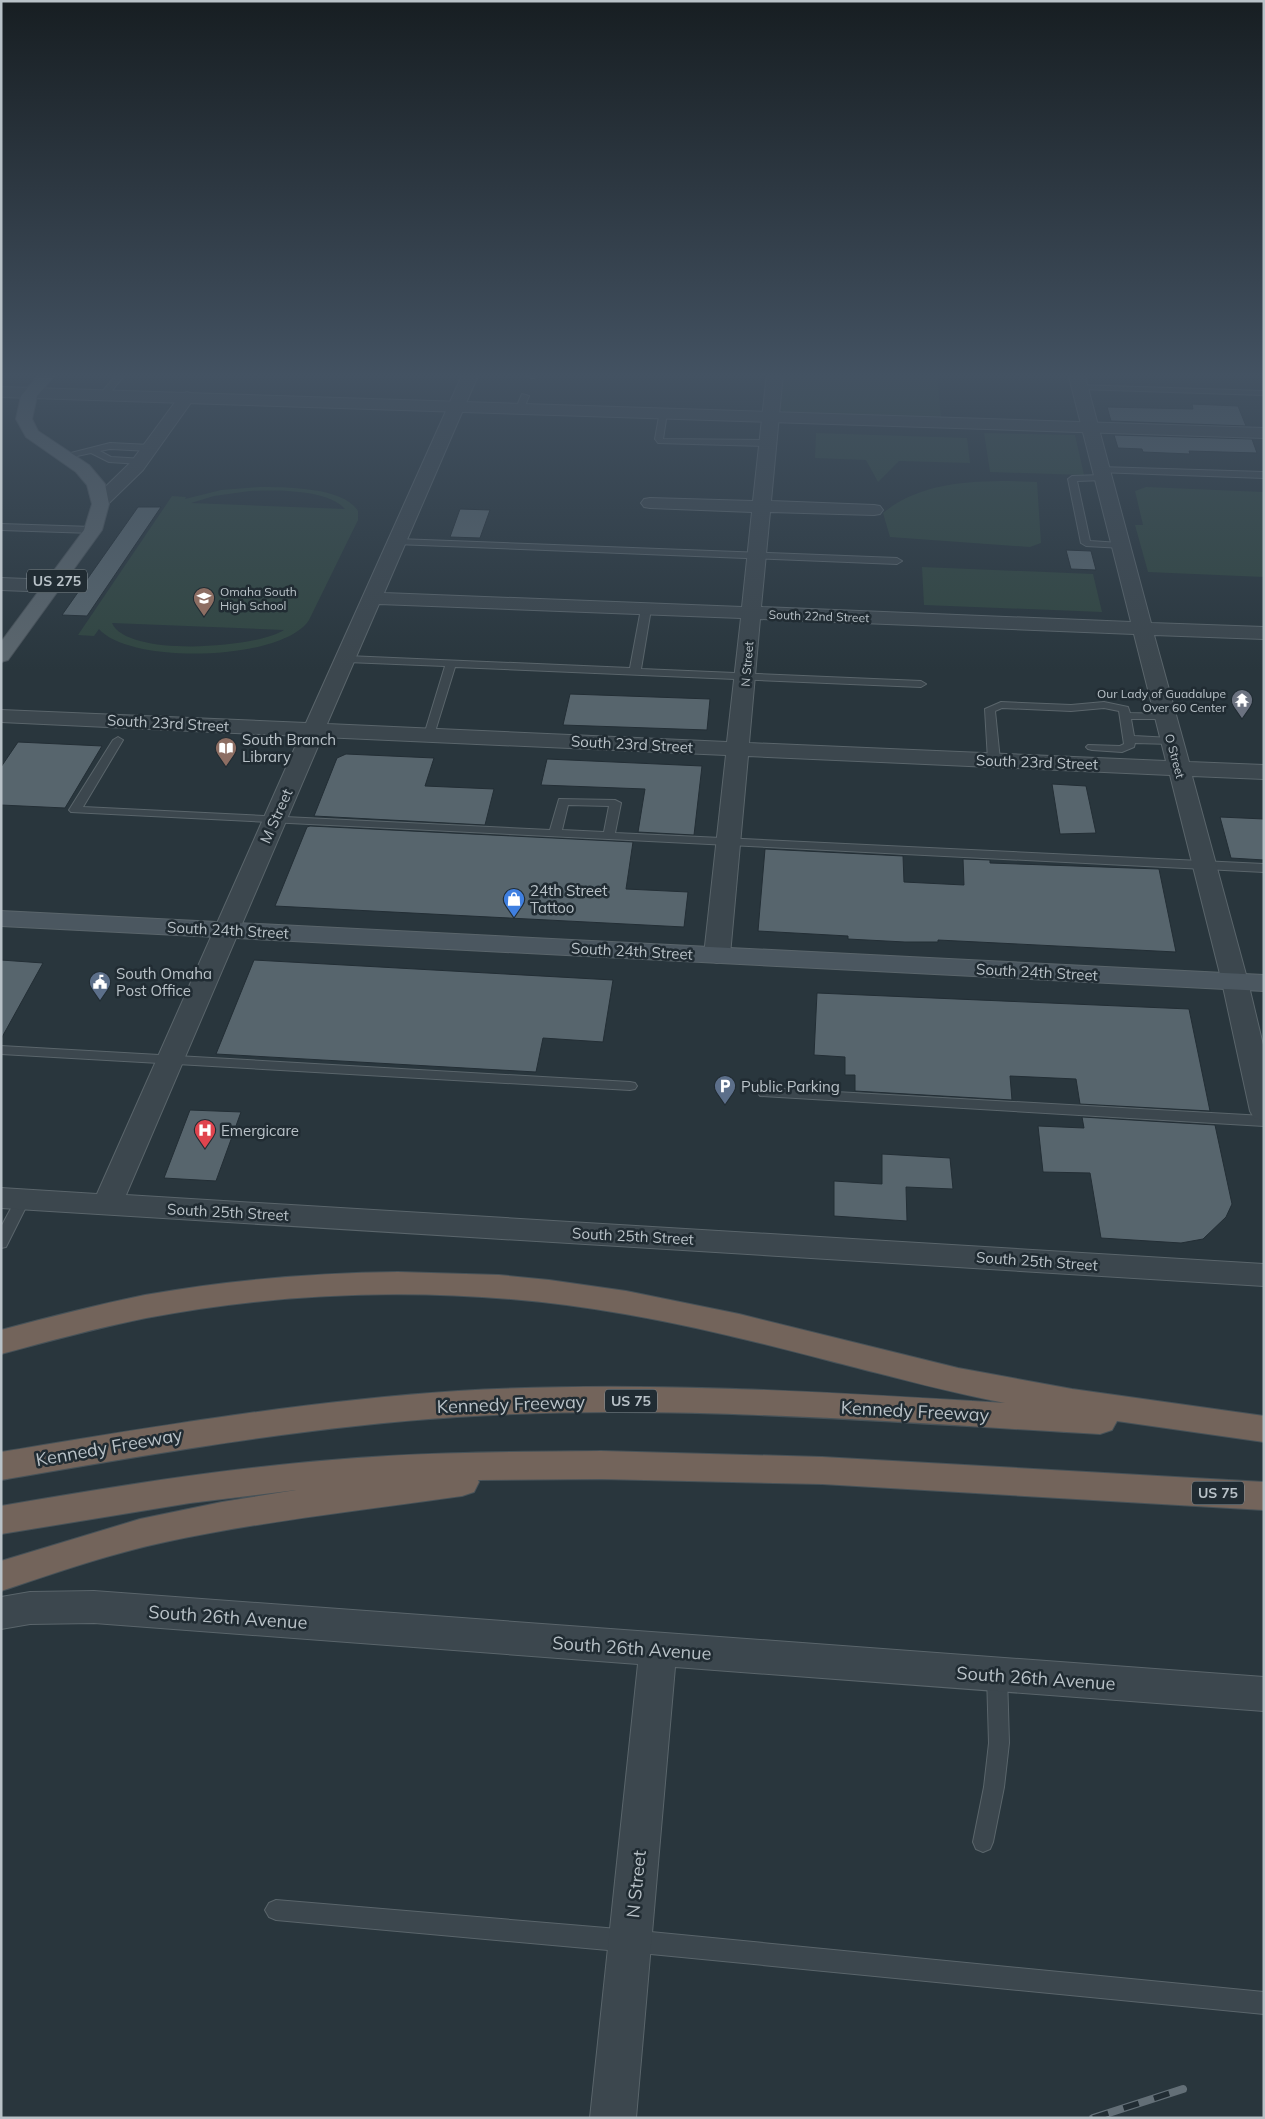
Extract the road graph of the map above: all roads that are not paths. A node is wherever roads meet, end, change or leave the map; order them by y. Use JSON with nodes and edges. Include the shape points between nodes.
{"nodes":[{"id":1,"x":86,"y":472,"type":"edge"},
{"id":2,"x":129,"y":472,"type":"edge"},
{"id":3,"x":428,"y":472,"type":"edge"},
{"id":4,"x":765,"y":472,"type":"edge"},
{"id":5,"x":1101,"y":474,"type":"junction"},
{"id":6,"x":1264,"y":475,"type":"edge"},
{"id":7,"x":101,"y":501,"type":"junction"},
{"id":8,"x":650,"y":503,"type":"dead end"},
{"id":9,"x":762,"y":507,"type":"junction"},
{"id":10,"x":874,"y":510,"type":"dead end"},
{"id":11,"x":1,"y":527,"type":"edge"},
{"id":12,"x":92,"y":530,"type":"junction"},
{"id":13,"x":398,"y":542,"type":"junction"},
{"id":14,"x":1120,"y":546,"type":"junction"},
{"id":15,"x":757,"y":556,"type":"junction"},
{"id":16,"x":897,"y":561,"type":"dead end"},
{"id":17,"x":1,"y":584,"type":"edge"},
{"id":18,"x":53,"y":586,"type":"junction"},
{"id":19,"x":374,"y":598,"type":"junction"},
{"id":20,"x":646,"y":609,"type":"junction"},
{"id":21,"x":752,"y":613,"type":"junction"},
{"id":22,"x":1142,"y":628,"type":"junction"},
{"id":23,"x":1264,"y":633,"type":"edge"},
{"id":24,"x":4,"y":649,"type":"edge"},
{"id":25,"x":347,"y":659,"type":"junction"},
{"id":26,"x":451,"y":664,"type":"junction"},
{"id":27,"x":636,"y":672,"type":"junction"},
{"id":28,"x":746,"y":677,"type":"junction"},
{"id":29,"x":921,"y":684,"type":"dead end"},
{"id":30,"x":1,"y":716,"type":"edge"},
{"id":31,"x":1125,"y":716,"type":"junction"},
{"id":32,"x":1165,"y":717,"type":"junction"},
{"id":33,"x":316,"y":730,"type":"junction"},
{"id":34,"x":429,"y":735,"type":"junction"},
{"id":35,"x":1129,"y":739,"type":"junction"},
{"id":36,"x":118,"y":740,"type":"dead end"},
{"id":37,"x":1171,"y":741,"type":"junction"},
{"id":38,"x":1092,"y":747,"type":"dead end"},
{"id":39,"x":739,"y":749,"type":"junction"},
{"id":40,"x":994,"y":760,"type":"junction"},
{"id":41,"x":1178,"y":768,"type":"junction"},
{"id":42,"x":1264,"y":772,"type":"edge"},
{"id":43,"x":274,"y":820,"type":"junction"},
{"id":44,"x":555,"y":834,"type":"junction"},
{"id":45,"x":609,"y":836,"type":"junction"},
{"id":46,"x":729,"y":842,"type":"junction"},
{"id":47,"x":1204,"y":865,"type":"junction"},
{"id":48,"x":1264,"y":868,"type":"edge"},
{"id":49,"x":1,"y":918,"type":"edge"},
{"id":50,"x":226,"y":930,"type":"junction"},
{"id":51,"x":718,"y":955,"type":"junction"},
{"id":52,"x":1235,"y":982,"type":"junction"},
{"id":53,"x":1264,"y":983,"type":"edge"},
{"id":54,"x":1,"y":1050,"type":"edge"},
{"id":55,"x":170,"y":1059,"type":"junction"},
{"id":56,"x":630,"y":1086,"type":"dead end"},
{"id":57,"x":765,"y":1093,"type":"dead end"},
{"id":58,"x":1264,"y":1111,"type":"edge"},
{"id":59,"x":1264,"y":1121,"type":"edge"},
{"id":60,"x":12,"y":1199,"type":"edge"},
{"id":61,"x":107,"y":1205,"type":"junction"},
{"id":62,"x":1,"y":1243,"type":"edge"},
{"id":63,"x":1264,"y":1275,"type":"edge"},
{"id":64,"x":1,"y":1342,"type":"edge"},
{"id":65,"x":1264,"y":1429,"type":"edge"},
{"id":66,"x":596,"y":1464,"type":"junction"},
{"id":67,"x":1,"y":1466,"type":"edge"},
{"id":68,"x":1172,"y":1490,"type":"junction"},
{"id":69,"x":1264,"y":1496,"type":"edge"},
{"id":70,"x":1264,"y":1504,"type":"edge"},
{"id":71,"x":1,"y":1520,"type":"edge"},
{"id":72,"x":1,"y":1576,"type":"edge"},
{"id":73,"x":1,"y":1613,"type":"edge"},
{"id":74,"x":658,"y":1650,"type":"junction"},
{"id":75,"x":997,"y":1675,"type":"junction"},
{"id":76,"x":1264,"y":1694,"type":"edge"},
{"id":77,"x":983,"y":1842,"type":"dead end"},
{"id":78,"x":276,"y":1910,"type":"dead end"},
{"id":79,"x":630,"y":1941,"type":"junction"},
{"id":80,"x":1264,"y":2003,"type":"edge"},
{"id":81,"x":613,"y":2118,"type":"edge"}],
"edges":[{"from":1,"to":7,"type":"main road","via":[[100,492]]},
{"from":2,"to":7,"type":"street"},
{"from":3,"to":13,"type":"street","name":"M Street"},
{"from":4,"to":9,"type":"street","name":"N Street"},
{"from":5,"to":6,"type":"lane"},
{"from":5,"to":14,"type":"street","name":"O Street"},
{"from":5,"to":14,"type":"lane","via":[[1072,479],[1086,543]]},
{"from":7,"to":12,"type":"main road","number":"US 275","via":[[101,510]]},
{"from":8,"to":9,"type":"street"},
{"from":9,"to":10,"type":"street"},
{"from":9,"to":15,"type":"street","name":"N Street"},
{"from":11,"to":12,"type":"lane"},
{"from":12,"to":18,"type":"main road","number":"US 275"},
{"from":13,"to":15,"type":"lane"},
{"from":13,"to":19,"type":"street","name":"M Street"},
{"from":14,"to":22,"type":"street","name":"O Street"},
{"from":15,"to":16,"type":"lane"},
{"from":15,"to":21,"type":"street","name":"N Street"},
{"from":17,"to":18,"type":"street"},
{"from":18,"to":24,"type":"main road","number":"US 275"},
{"from":19,"to":20,"type":"street","name":"South 22nd Street"},
{"from":19,"to":25,"type":"street","name":"M Street"},
{"from":20,"to":21,"type":"street","name":"South 22nd Street"},
{"from":20,"to":27,"type":"lane"},
{"from":21,"to":22,"type":"street","name":"South 22nd Street"},
{"from":21,"to":28,"type":"street","name":"N Street"},
{"from":22,"to":23,"type":"street","name":"South 22nd Street"},
{"from":22,"to":32,"type":"street","name":"O Street"},
{"from":25,"to":26,"type":"lane"},
{"from":25,"to":33,"type":"street","name":"M Street"},
{"from":26,"to":27,"type":"lane"},
{"from":26,"to":34,"type":"lane"},
{"from":27,"to":28,"type":"lane"},
{"from":28,"to":29,"type":"lane"},
{"from":28,"to":39,"type":"street","name":"N Street"},
{"from":30,"to":33,"type":"street","name":"South 23rd Street"},
{"from":31,"to":32,"type":"lane"},
{"from":31,"to":35,"type":"lane"},
{"from":31,"to":40,"type":"lane","via":[[1124,709],[1116,705],[1090,704],[1073,708],[1000,705],[990,709]]},
{"from":32,"to":37,"type":"street","name":"O Street"},
{"from":33,"to":34,"type":"street","name":"South 23rd Street"},
{"from":33,"to":43,"type":"street","name":"M Street"},
{"from":34,"to":39,"type":"street","name":"South 23rd Street"},
{"from":35,"to":37,"type":"lane"},
{"from":35,"to":38,"type":"lane","via":[[1130,745],[1122,749]]},
{"from":36,"to":43,"type":"lane","via":[[75,810]]},
{"from":37,"to":41,"type":"street","name":"O Street"},
{"from":39,"to":40,"type":"street","name":"South 23rd Street"},
{"from":39,"to":46,"type":"street","name":"N Street"},
{"from":40,"to":41,"type":"street","name":"South 23rd Street"},
{"from":41,"to":42,"type":"street","name":"South 23rd Street"},
{"from":41,"to":47,"type":"street","name":"O Street"},
{"from":43,"to":44,"type":"lane"},
{"from":43,"to":50,"type":"street","name":"M Street"},
{"from":44,"to":45,"type":"lane"},
{"from":44,"to":45,"type":"lane","via":[[563,801],[615,803]]},
{"from":45,"to":46,"type":"lane"},
{"from":46,"to":47,"type":"lane"},
{"from":46,"to":51,"type":"street","name":"N Street"},
{"from":47,"to":48,"type":"lane"},
{"from":47,"to":52,"type":"street","name":"O Street"},
{"from":49,"to":50,"type":"main road","name":"South 24th Street"},
{"from":50,"to":51,"type":"main road","name":"South 24th Street"},
{"from":50,"to":55,"type":"street","name":"M Street"},
{"from":51,"to":52,"type":"main road","name":"South 24th Street"},
{"from":52,"to":53,"type":"main road","name":"South 24th Street"},
{"from":52,"to":58,"type":"street","name":"O Street"},
{"from":54,"to":55,"type":"lane"},
{"from":55,"to":56,"type":"lane"},
{"from":55,"to":61,"type":"street","name":"M Street"},
{"from":57,"to":59,"type":"lane"},
{"from":60,"to":61,"type":"street","name":"South 25th Street"},
{"from":60,"to":62,"type":"lane"},
{"from":61,"to":63,"type":"street","name":"South 25th Street"},
{"from":64,"to":65,"type":"highway","via":[[82,1320],[209,1296],[319,1286],[470,1285],[549,1291],[648,1307],[767,1333],[956,1381]]},
{"from":65,"to":67,"type":"highway","name":"Kennedy Freeway","number":"US 75","via":[[783,1404],[524,1401],[440,1406],[216,1429]]},
{"from":66,"to":68,"type":"highway","number":"US 75","via":[[782,1468]]},
{"from":66,"to":71,"type":"highway","number":"US 75","via":[[378,1470],[271,1478]]},
{"from":66,"to":72,"type":"highway","via":[[186,1523],[85,1548]]},
{"from":68,"to":69,"type":"highway","number":"US 75"},
{"from":68,"to":70,"type":"highway"},
{"from":73,"to":74,"type":"street","name":"South 26th Avenue","via":[[30,1608],[94,1607]]},
{"from":74,"to":75,"type":"street","name":"South 26th Avenue"},
{"from":74,"to":79,"type":"street","name":"N Street"},
{"from":75,"to":76,"type":"street","name":"South 26th Avenue"},
{"from":75,"to":77,"type":"lane","via":[[999,1743]]},
{"from":78,"to":79,"type":"lane"},
{"from":79,"to":80,"type":"lane"},
{"from":79,"to":81,"type":"street","name":"N Street"}]}
